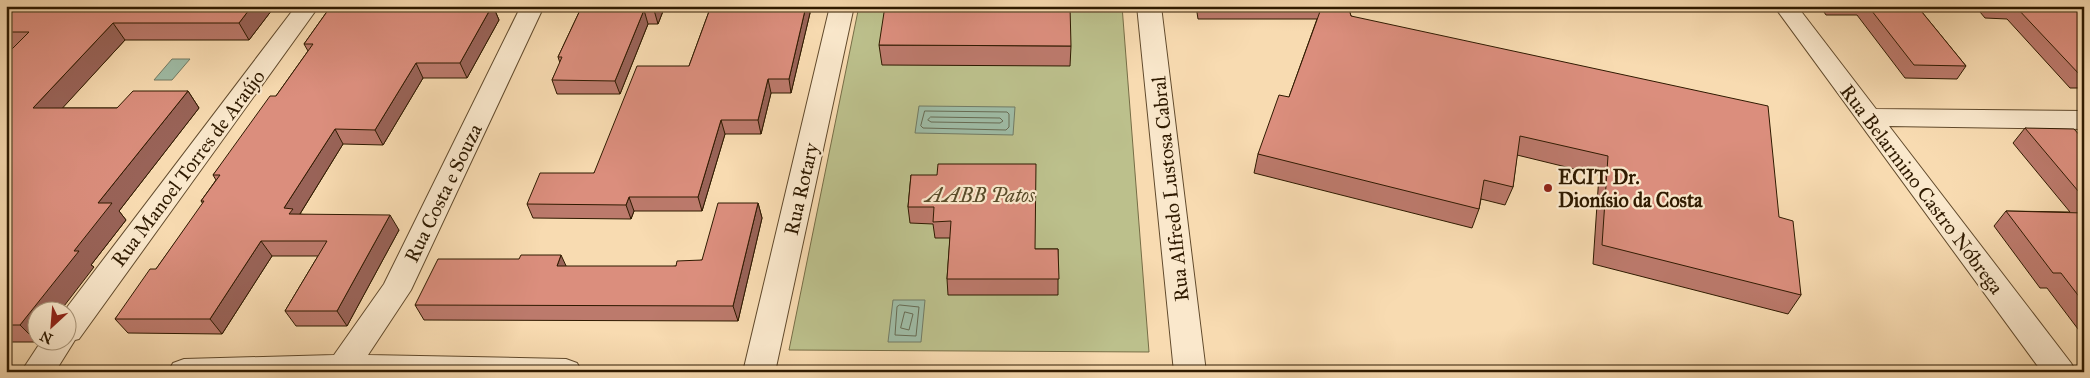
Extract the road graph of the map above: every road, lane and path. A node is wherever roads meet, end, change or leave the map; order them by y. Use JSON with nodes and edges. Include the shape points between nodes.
{"nodes":[{"id":1,"x":308,"y":6,"type":"edge"},
{"id":2,"x":533,"y":6,"type":"edge"},
{"id":3,"x":842,"y":6,"type":"edge"},
{"id":4,"x":1149,"y":6,"type":"edge"},
{"id":5,"x":1785,"y":6,"type":"edge"},
{"id":6,"x":1868,"y":117,"type":"junction"},
{"id":7,"x":2084,"y":120,"type":"edge"},
{"id":8,"x":78,"y":316,"type":"edge"},
{"id":9,"x":53,"y":350,"type":"edge"},
{"id":10,"x":341,"y":370,"type":"edge"},
{"id":11,"x":37,"y":372,"type":"edge"},
{"id":12,"x":184,"y":372,"type":"edge"},
{"id":13,"x":566,"y":372,"type":"edge"},
{"id":14,"x":759,"y":372,"type":"edge"},
{"id":15,"x":1190,"y":372,"type":"edge"},
{"id":16,"x":2060,"y":372,"type":"edge"}],
"edges":[{"from":1,"to":8,"type":"street","name":"Rua Manoel Torres de Araújo"},
{"from":2,"to":10,"type":"street","name":"Rua Costa e Souza","via":[[396,290]]},
{"from":3,"to":14,"type":"street","name":"Rua Rotary"},
{"from":4,"to":15,"type":"street","name":"Rua Alfredo Lustosa Cabral"},
{"from":5,"to":6,"type":"street","name":"Rua Belarmino Castro Nóbrega"},
{"from":6,"to":7,"type":"street"},
{"from":6,"to":16,"type":"street","name":"Rua Belarmino Castro Nóbrega"},
{"from":9,"to":11,"type":"street"},
{"from":10,"to":12,"type":"street"},
{"from":10,"to":13,"type":"street"}]}
